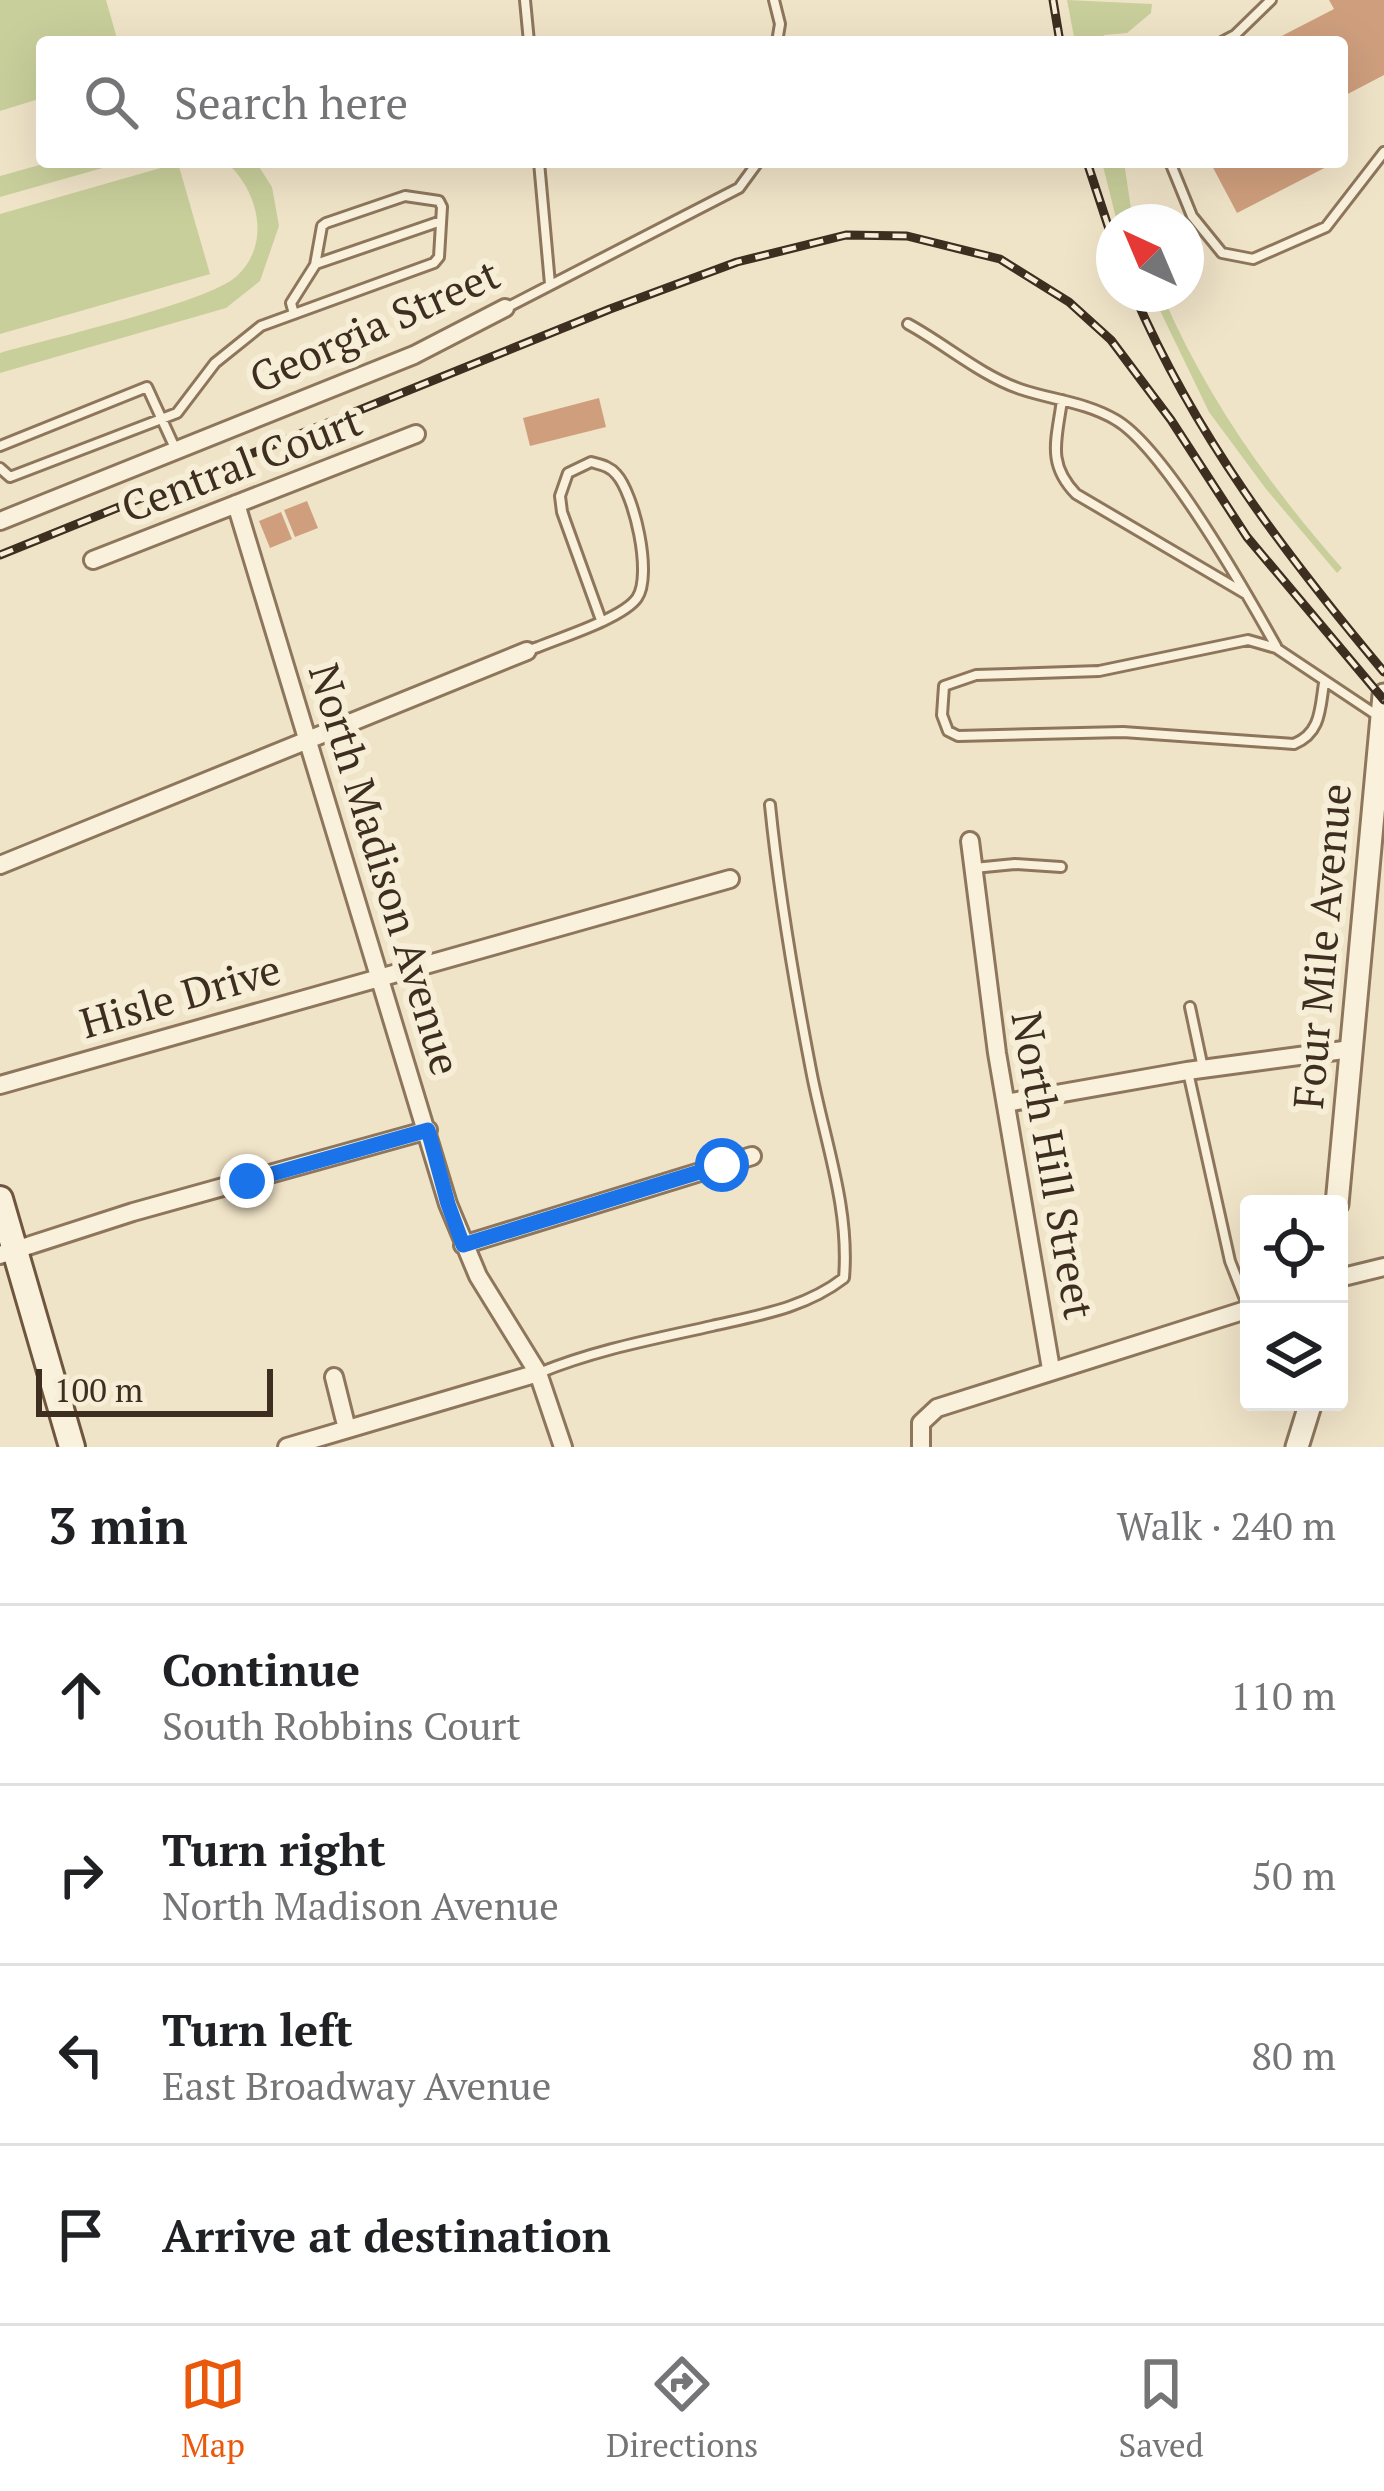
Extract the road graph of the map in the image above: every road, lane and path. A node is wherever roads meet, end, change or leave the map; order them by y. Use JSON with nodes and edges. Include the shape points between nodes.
{"nodes":[{"id":1,"x":525,"y":0,"type":"edge"},
{"id":2,"x":774,"y":0,"type":"edge"},
{"id":3,"x":1271,"y":0,"type":"edge"},
{"id":4,"x":528,"y":36,"type":"edge"},
{"id":5,"x":778,"y":36,"type":"edge"},
{"id":6,"x":1233,"y":36,"type":"edge"},
{"id":7,"x":1384,"y":152,"type":"edge"},
{"id":8,"x":540,"y":168,"type":"edge"},
{"id":9,"x":754,"y":168,"type":"edge"},
{"id":10,"x":1172,"y":168,"type":"edge"},
{"id":11,"x":441,"y":221,"type":"junction"},
{"id":12,"x":314,"y":265,"type":"junction"},
{"id":13,"x":550,"y":284,"type":"junction"},
{"id":14,"x":505,"y":308,"type":"joint"},
{"id":15,"x":294,"y":314,"type":"junction"},
{"id":16,"x":908,"y":324,"type":"dead end"},
{"id":17,"x":1062,"y":400,"type":"junction"},
{"id":18,"x":163,"y":418,"type":"junction"},
{"id":19,"x":416,"y":434,"type":"dead end"},
{"id":20,"x":0,"y":446,"type":"edge"},
{"id":21,"x":176,"y":450,"type":"junction"},
{"id":22,"x":0,"y":468,"type":"edge"},
{"id":23,"x":236,"y":504,"type":"junction"},
{"id":24,"x":0,"y":520,"type":"edge"},
{"id":25,"x":93,"y":560,"type":"dead end"},
{"id":26,"x":1247,"y":595,"type":"junction"},
{"id":27,"x":601,"y":620,"type":"junction"},
{"id":28,"x":1276,"y":648,"type":"junction"},
{"id":29,"x":527,"y":651,"type":"joint"},
{"id":30,"x":1324,"y":682,"type":"junction"},
{"id":31,"x":1382,"y":706,"type":"edge"},
{"id":32,"x":308,"y":740,"type":"junction"},
{"id":33,"x":770,"y":805,"type":"dead end"},
{"id":34,"x":970,"y":841,"type":"dead end"},
{"id":35,"x":0,"y":865,"type":"edge"},
{"id":36,"x":1061,"y":867,"type":"dead end"},
{"id":37,"x":973,"y":868,"type":"junction"},
{"id":38,"x":730,"y":880,"type":"dead end"},
{"id":39,"x":381,"y":976,"type":"junction"},
{"id":40,"x":1190,"y":1007,"type":"dead end"},
{"id":41,"x":1351,"y":1049,"type":"junction"},
{"id":42,"x":1195,"y":1070,"type":"junction"},
{"id":43,"x":0,"y":1084,"type":"edge"},
{"id":44,"x":1006,"y":1103,"type":"junction"},
{"id":45,"x":428,"y":1130,"type":"junction"},
{"id":46,"x":752,"y":1156,"type":"dead end"},
{"id":47,"x":1338,"y":1195,"type":"edge"},
{"id":48,"x":0,"y":1199,"type":"edge"},
{"id":49,"x":463,"y":1245,"type":"junction"},
{"id":50,"x":8,"y":1252,"type":"edge"},
{"id":51,"x":1384,"y":1267,"type":"edge"},
{"id":52,"x":1348,"y":1276,"type":"edge"},
{"id":53,"x":1247,"y":1303,"type":"edge"},
{"id":54,"x":1240,"y":1312,"type":"edge"},
{"id":55,"x":1051,"y":1369,"type":"junction"},
{"id":56,"x":538,"y":1373,"type":"junction"},
{"id":57,"x":334,"y":1378,"type":"dead end"},
{"id":58,"x":1309,"y":1411,"type":"edge"},
{"id":59,"x":347,"y":1429,"type":"junction"},
{"id":60,"x":293,"y":1446,"type":"edge"},
{"id":61,"x":71,"y":1447,"type":"edge"},
{"id":62,"x":563,"y":1447,"type":"edge"},
{"id":63,"x":921,"y":1447,"type":"edge"},
{"id":64,"x":1297,"y":1447,"type":"edge"}],
"edges":[{"from":1,"to":4,"type":"lane"},
{"from":2,"to":5,"type":"lane"},
{"from":3,"to":6,"type":"lane"},
{"from":7,"to":10,"type":"lane","via":[[1326,226],[1252,259],[1222,253],[1192,217]]},
{"from":8,"to":13,"type":"lane"},
{"from":9,"to":13,"type":"lane","name":"Georgia Street","via":[[739,188]]},
{"from":11,"to":12,"type":"lane"},
{"from":11,"to":12,"type":"lane","via":[[439,201],[428,197],[370,207],[322,226]]},
{"from":11,"to":15,"type":"lane","via":[[434,263]]},
{"from":12,"to":15,"type":"lane","via":[[291,303]]},
{"from":13,"to":14,"type":"lane","name":"Georgia Street"},
{"from":14,"to":21,"type":"street","name":"Georgia Street","via":[[414,355]]},
{"from":15,"to":18,"type":"lane","via":[[261,326]]},
{"from":16,"to":17,"type":"lane","via":[[995,379]]},
{"from":17,"to":26,"type":"lane","via":[[1120,422],[1174,483]]},
{"from":17,"to":26,"type":"lane","via":[[1054,460],[1062,480]]},
{"from":18,"to":20,"type":"lane","via":[[147,387]]},
{"from":18,"to":21,"type":"lane"},
{"from":18,"to":22,"type":"lane","via":[[10,477]]},
{"from":19,"to":23,"type":"street","name":"Central Court"},
{"from":21,"to":24,"type":"street","name":"Georgia Street"},
{"from":23,"to":25,"type":"street","name":"Central Court"},
{"from":23,"to":32,"type":"street","name":"North Madison Avenue"},
{"from":26,"to":28,"type":"lane"},
{"from":27,"to":27,"type":"lane","via":[[636,600],[645,563],[626,489],[611,468],[591,462],[568,473],[560,496]]},
{"from":27,"to":29,"type":"lane"},
{"from":28,"to":30,"type":"lane"},
{"from":28,"to":30,"type":"lane","via":[[1248,640],[1099,671],[976,675],[944,686],[942,715],[958,736],[1123,732],[1294,744],[1315,728]]},
{"from":29,"to":32,"type":"street"},
{"from":30,"to":31,"type":"lane"},
{"from":31,"to":41,"type":"street","name":"Four Mile Avenue"},
{"from":32,"to":35,"type":"street"},
{"from":32,"to":39,"type":"street","name":"North Madison Avenue"},
{"from":33,"to":56,"type":"lane","via":[[840,1197],[844,1278],[780,1311]]},
{"from":34,"to":37,"type":"street","name":"North Hill Street"},
{"from":36,"to":37,"type":"lane"},
{"from":37,"to":44,"type":"street","name":"North Hill Street"},
{"from":38,"to":39,"type":"street","name":"Hisle Drive"},
{"from":39,"to":43,"type":"street","name":"Hisle Drive"},
{"from":39,"to":45,"type":"street","name":"North Madison Avenue"},
{"from":40,"to":42,"type":"lane"},
{"from":41,"to":42,"type":"street"},
{"from":41,"to":47,"type":"street","name":"Four Mile Avenue"},
{"from":42,"to":44,"type":"street"},
{"from":42,"to":53,"type":"lane","via":[[1230,1261]]},
{"from":44,"to":55,"type":"street","name":"North Hill Street"},
{"from":45,"to":49,"type":"street","name":"North Madison Avenue"},
{"from":45,"to":50,"type":"street"},
{"from":46,"to":49,"type":"street"},
{"from":48,"to":50,"type":"main road"},
{"from":49,"to":56,"type":"street","name":"North Madison Avenue"},
{"from":50,"to":61,"type":"main road"},
{"from":51,"to":52,"type":"street"},
{"from":54,"to":55,"type":"street"},
{"from":55,"to":63,"type":"street","name":"North Hill Street","via":[[937,1408],[919,1433]]},
{"from":56,"to":59,"type":"street"},
{"from":56,"to":62,"type":"street","name":"North Madison Avenue"},
{"from":57,"to":59,"type":"street"},
{"from":58,"to":64,"type":"street"},
{"from":59,"to":60,"type":"street"}]}
